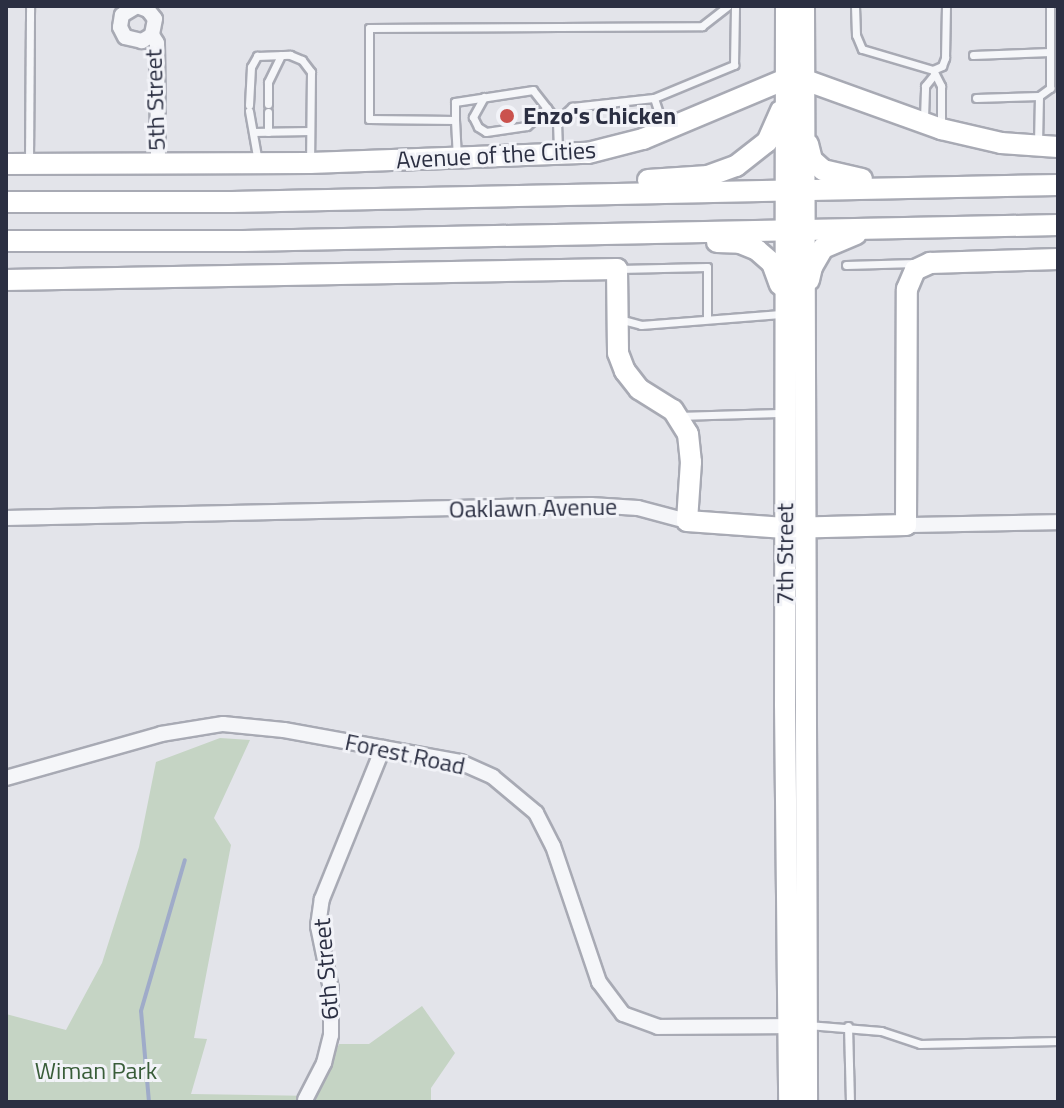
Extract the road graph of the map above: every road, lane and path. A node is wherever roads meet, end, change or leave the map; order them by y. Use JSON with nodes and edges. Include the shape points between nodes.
{"nodes":[{"id":1,"x":30,"y":6,"type":"edge"},
{"id":2,"x":728,"y":6,"type":"edge"},
{"id":3,"x":735,"y":6,"type":"edge"},
{"id":4,"x":786,"y":6,"type":"edge"},
{"id":5,"x":804,"y":6,"type":"edge"},
{"id":6,"x":946,"y":6,"type":"edge"},
{"id":7,"x":1050,"y":6,"type":"edge"},
{"id":8,"x":857,"y":8,"type":"edge"},
{"id":9,"x":152,"y":35,"type":"dead end"},
{"id":10,"x":1050,"y":52,"type":"junction"},
{"id":11,"x":281,"y":55,"type":"junction"},
{"id":12,"x":973,"y":55,"type":"dead end"},
{"id":13,"x":933,"y":73,"type":"junction"},
{"id":14,"x":792,"y":85,"type":"junction"},
{"id":15,"x":1039,"y":96,"type":"junction"},
{"id":16,"x":484,"y":97,"type":"junction"},
{"id":17,"x":654,"y":98,"type":"junction"},
{"id":18,"x":976,"y":98,"type":"dead end"},
{"id":19,"x":547,"y":108,"type":"junction"},
{"id":20,"x":455,"y":120,"type":"junction"},
{"id":21,"x":557,"y":121,"type":"junction"},
{"id":22,"x":932,"y":127,"type":"junction"},
{"id":23,"x":664,"y":130,"type":"junction"},
{"id":24,"x":804,"y":130,"type":"junction"},
{"id":25,"x":310,"y":131,"type":"junction"},
{"id":26,"x":253,"y":132,"type":"junction"},
{"id":27,"x":268,"y":132,"type":"junction"},
{"id":28,"x":1048,"y":146,"type":"edge"},
{"id":29,"x":558,"y":156,"type":"junction"},
{"id":30,"x":458,"y":159,"type":"junction"},
{"id":31,"x":310,"y":163,"type":"junction"},
{"id":32,"x":6,"y":164,"type":"edge"},
{"id":33,"x":258,"y":164,"type":"junction"},
{"id":34,"x":29,"y":165,"type":"junction"},
{"id":35,"x":158,"y":166,"type":"junction"},
{"id":36,"x":1058,"y":185,"type":"edge"},
{"id":37,"x":794,"y":191,"type":"junction"},
{"id":38,"x":428,"y":197,"type":"junction"},
{"id":39,"x":6,"y":202,"type":"edge"},
{"id":40,"x":1058,"y":225,"type":"edge"},
{"id":41,"x":883,"y":228,"type":"junction"},
{"id":42,"x":794,"y":230,"type":"junction"},
{"id":43,"x":538,"y":235,"type":"junction"},
{"id":44,"x":6,"y":241,"type":"edge"},
{"id":45,"x":1058,"y":259,"type":"edge"},
{"id":46,"x":930,"y":263,"type":"junction"},
{"id":47,"x":846,"y":265,"type":"dead end"},
{"id":48,"x":617,"y":269,"type":"junction"},
{"id":49,"x":6,"y":280,"type":"edge"},
{"id":50,"x":784,"y":305,"type":"junction"},
{"id":51,"x":617,"y":318,"type":"junction"},
{"id":52,"x":707,"y":318,"type":"junction"},
{"id":53,"x":804,"y":332,"type":"junction"},
{"id":54,"x":784,"y":413,"type":"junction"},
{"id":55,"x":679,"y":417,"type":"junction"},
{"id":56,"x":6,"y":518,"type":"edge"},
{"id":57,"x":687,"y":521,"type":"junction"},
{"id":58,"x":1058,"y":522,"type":"edge"},
{"id":59,"x":906,"y":525,"type":"junction"},
{"id":60,"x":794,"y":527,"type":"junction"},
{"id":61,"x":383,"y":748,"type":"junction"},
{"id":62,"x":6,"y":778,"type":"edge"},
{"id":63,"x":796,"y":1026,"type":"junction"},
{"id":64,"x":848,"y":1026,"type":"junction"},
{"id":65,"x":1058,"y":1041,"type":"edge"},
{"id":66,"x":304,"y":1101,"type":"edge"},
{"id":67,"x":789,"y":1102,"type":"edge"},
{"id":68,"x":807,"y":1102,"type":"edge"},
{"id":69,"x":850,"y":1102,"type":"edge"}],
"edges":[{"from":1,"to":34,"type":"lane"},
{"from":2,"to":20,"type":"lane","via":[[702,26],[369,28],[369,119]]},
{"from":3,"to":17,"type":"lane","via":[[734,65]]},
{"from":4,"to":14,"type":"main road","name":"7th Street"},
{"from":5,"to":14,"type":"main road","name":"7th Street"},
{"from":6,"to":13,"type":"lane","via":[[945,58]]},
{"from":7,"to":10,"type":"lane"},
{"from":8,"to":13,"type":"lane","via":[[856,35],[862,49]]},
{"from":9,"to":35,"type":"street","name":"5th Street","via":[[157,43]]},
{"from":10,"to":12,"type":"lane"},
{"from":10,"to":15,"type":"lane","via":[[1050,88]]},
{"from":11,"to":25,"type":"lane","via":[[302,60],[311,72]]},
{"from":11,"to":26,"type":"lane","via":[[257,56],[251,67]]},
{"from":11,"to":27,"type":"lane","via":[[268,82]]},
{"from":13,"to":22,"type":"lane","via":[[925,86]]},
{"from":13,"to":22,"type":"lane","via":[[941,86]]},
{"from":14,"to":22,"type":"main road"},
{"from":14,"to":23,"type":"main road","name":"Avenue of the Cities"},
{"from":14,"to":24,"type":"main road","name":"7th Street"},
{"from":14,"to":37,"type":"main road","name":"7th Street"},
{"from":14,"to":38,"type":"main road","via":[[767,142],[722,173]]},
{"from":15,"to":18,"type":"lane"},
{"from":15,"to":28,"type":"lane"},
{"from":16,"to":19,"type":"lane","via":[[533,90]]},
{"from":16,"to":19,"type":"lane","via":[[473,117],[486,132],[527,126]]},
{"from":16,"to":20,"type":"lane","via":[[455,102]]},
{"from":17,"to":21,"type":"lane","via":[[572,107]]},
{"from":17,"to":23,"type":"lane"},
{"from":19,"to":21,"type":"lane"},
{"from":20,"to":30,"type":"lane"},
{"from":21,"to":29,"type":"lane"},
{"from":22,"to":28,"type":"main road","via":[[1001,143]]},
{"from":23,"to":29,"type":"main road","name":"Avenue of the Cities","via":[[608,149]]},
{"from":24,"to":36,"type":"main road","via":[[817,166],[849,179],[960,176]]},
{"from":24,"to":37,"type":"main road","name":"7th Street"},
{"from":25,"to":27,"type":"lane"},
{"from":25,"to":31,"type":"lane"},
{"from":26,"to":27,"type":"lane"},
{"from":26,"to":33,"type":"lane"},
{"from":29,"to":30,"type":"main road","name":"Avenue of the Cities"},
{"from":30,"to":31,"type":"main road","name":"Avenue of the Cities"},
{"from":31,"to":33,"type":"main road","name":"Avenue of the Cities"},
{"from":32,"to":34,"type":"main road","name":"Avenue of the Cities"},
{"from":33,"to":35,"type":"main road","name":"Avenue of the Cities"},
{"from":34,"to":35,"type":"main road","name":"Avenue of the Cities"},
{"from":36,"to":37,"type":"main road","name":"Avenue of the Cities"},
{"from":37,"to":38,"type":"main road","name":"Avenue of the Cities"},
{"from":37,"to":42,"type":"main road","name":"7th Street"},
{"from":38,"to":39,"type":"main road","name":"Avenue of the Cities"},
{"from":40,"to":41,"type":"main road"},
{"from":41,"to":42,"type":"main road"},
{"from":41,"to":53,"type":"main road","via":[[823,248],[810,274]]},
{"from":42,"to":43,"type":"main road"},
{"from":42,"to":50,"type":"main road","name":"7th Street"},
{"from":42,"to":53,"type":"main road","name":"7th Street"},
{"from":43,"to":44,"type":"main road"},
{"from":43,"to":50,"type":"main road","via":[[635,244],[740,243],[772,263]]},
{"from":45,"to":46,"type":"main road"},
{"from":46,"to":47,"type":"lane"},
{"from":46,"to":59,"type":"main road","via":[[915,270],[907,289]]},
{"from":48,"to":49,"type":"main road"},
{"from":48,"to":51,"type":"main road"},
{"from":48,"to":52,"type":"lane","via":[[707,267]]},
{"from":50,"to":52,"type":"lane"},
{"from":50,"to":54,"type":"main road","name":"7th Street"},
{"from":51,"to":52,"type":"lane","via":[[641,325]]},
{"from":51,"to":55,"type":"main road","via":[[618,353],[625,371],[639,389]]},
{"from":53,"to":60,"type":"main road","name":"7th Street"},
{"from":54,"to":55,"type":"lane"},
{"from":54,"to":60,"type":"main road","name":"7th Street"},
{"from":55,"to":57,"type":"main road","via":[[688,434],[691,462]]},
{"from":56,"to":57,"type":"street","name":"Oaklawn Avenue","via":[[591,505],[638,508]]},
{"from":57,"to":60,"type":"main road","name":"Oaklawn Avenue"},
{"from":58,"to":59,"type":"street","name":"Oaklawn Avenue"},
{"from":59,"to":60,"type":"main road","name":"Oaklawn Avenue"},
{"from":60,"to":63,"type":"main road","name":"7th Street"},
{"from":61,"to":62,"type":"street","name":"Forest Road","via":[[223,724],[161,734]]},
{"from":61,"to":63,"type":"street","name":"Forest Road","via":[[477,769],[536,813],[553,846],[599,982],[623,1014],[658,1027]]},
{"from":61,"to":66,"type":"street","name":"6th Street","via":[[322,899],[318,926],[331,989],[331,1035],[324,1063]]},
{"from":63,"to":64,"type":"lane"},
{"from":63,"to":67,"type":"main road","name":"7th Street"},
{"from":63,"to":68,"type":"main road","name":"7th Street"},
{"from":64,"to":65,"type":"lane","via":[[920,1044]]},
{"from":64,"to":69,"type":"lane"}]}
